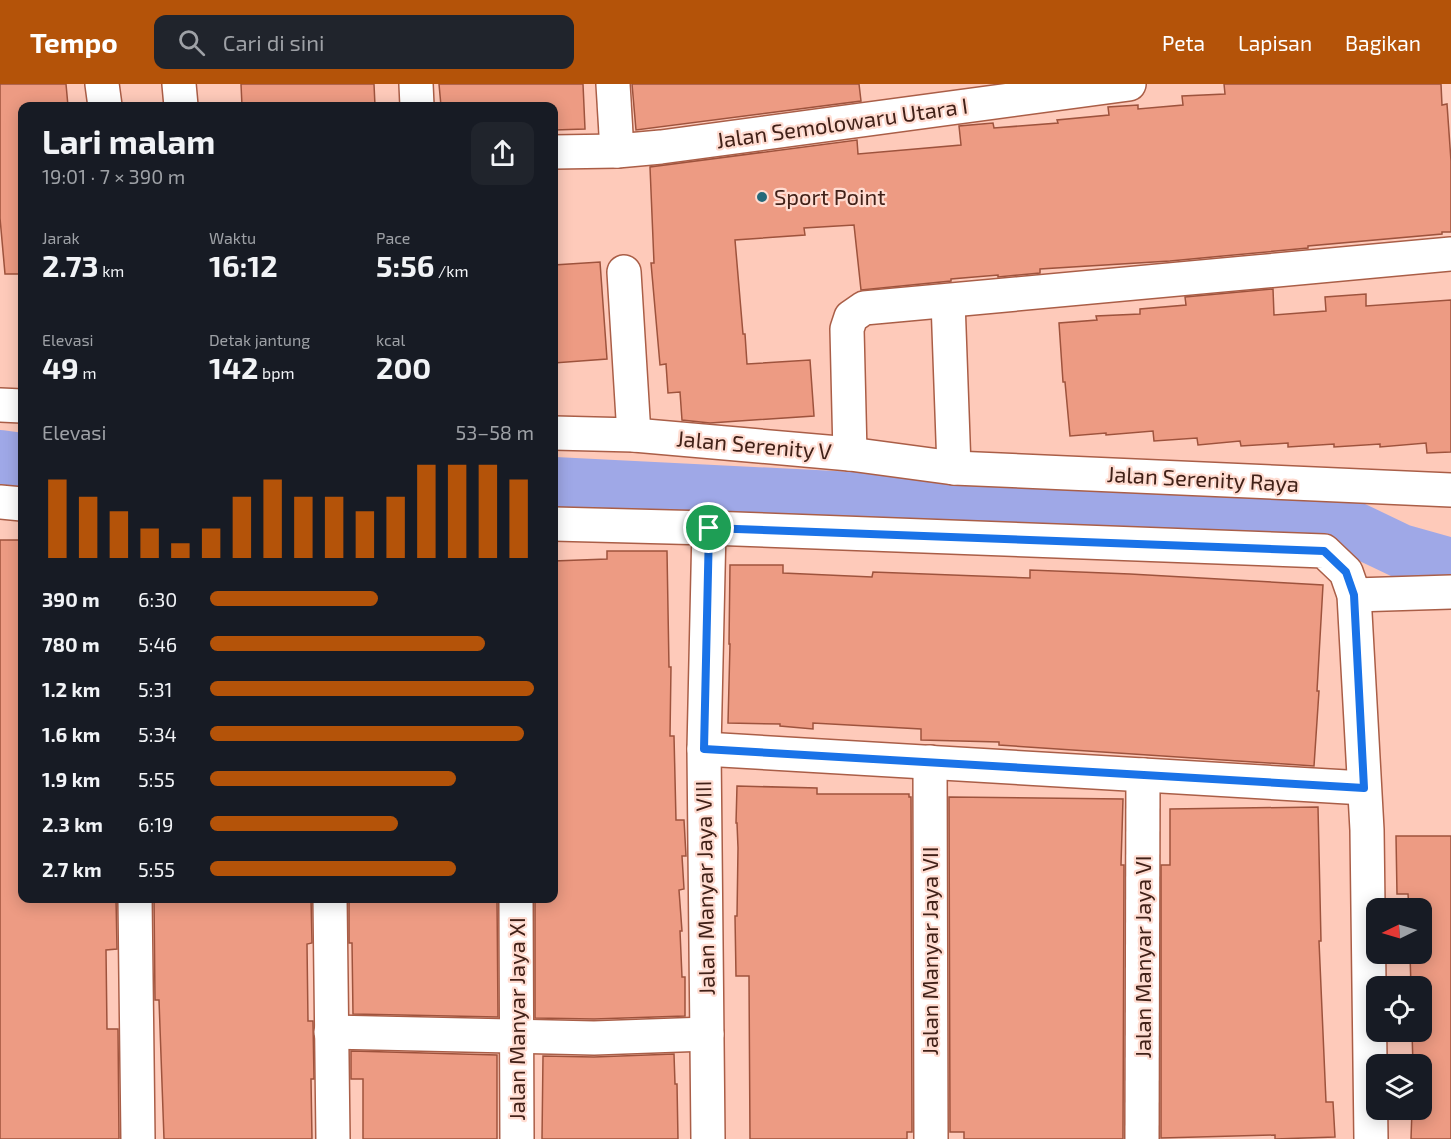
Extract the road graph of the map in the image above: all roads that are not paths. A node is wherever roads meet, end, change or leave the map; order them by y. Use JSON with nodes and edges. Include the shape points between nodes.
{"nodes":[{"id":1,"x":102,"y":84,"type":"edge"},
{"id":2,"x":179,"y":84,"type":"edge"},
{"id":3,"x":416,"y":84,"type":"edge"},
{"id":4,"x":613,"y":84,"type":"edge"},
{"id":5,"x":1129,"y":84,"type":"edge"},
{"id":6,"x":104,"y":102,"type":"edge"},
{"id":7,"x":181,"y":102,"type":"edge"},
{"id":8,"x":417,"y":102,"type":"edge"},
{"id":9,"x":617,"y":151,"type":"junction"},
{"id":10,"x":558,"y":152,"type":"edge"},
{"id":11,"x":1451,"y":255,"type":"edge"},
{"id":12,"x":624,"y":272,"type":"dead end"},
{"id":13,"x":948,"y":301,"type":"junction"},
{"id":14,"x":0,"y":405,"type":"edge"},
{"id":15,"x":18,"y":406,"type":"edge"},
{"id":16,"x":558,"y":433,"type":"edge"},
{"id":17,"x":634,"y":435,"type":"junction"},
{"id":18,"x":850,"y":454,"type":"junction"},
{"id":19,"x":954,"y":468,"type":"junction"},
{"id":20,"x":1451,"y":490,"type":"edge"},
{"id":21,"x":0,"y":502,"type":"edge"},
{"id":22,"x":18,"y":504,"type":"edge"},
{"id":23,"x":558,"y":524,"type":"edge"},
{"id":24,"x":709,"y":528,"type":"junction"},
{"id":25,"x":1350,"y":583,"type":"junction"},
{"id":26,"x":1451,"y":592,"type":"edge"},
{"id":27,"x":704,"y":749,"type":"junction"},
{"id":28,"x":930,"y":762,"type":"junction"},
{"id":29,"x":1143,"y":775,"type":"junction"},
{"id":30,"x":1364,"y":788,"type":"junction"},
{"id":31,"x":135,"y":903,"type":"edge"},
{"id":32,"x":330,"y":903,"type":"edge"},
{"id":33,"x":516,"y":903,"type":"edge"},
{"id":34,"x":332,"y":1032,"type":"junction"},
{"id":35,"x":707,"y":1034,"type":"junction"},
{"id":36,"x":517,"y":1036,"type":"junction"},
{"id":37,"x":138,"y":1139,"type":"edge"},
{"id":38,"x":333,"y":1139,"type":"edge"},
{"id":39,"x":517,"y":1139,"type":"edge"},
{"id":40,"x":708,"y":1139,"type":"edge"},
{"id":41,"x":931,"y":1139,"type":"edge"},
{"id":42,"x":1143,"y":1139,"type":"edge"},
{"id":43,"x":1371,"y":1139,"type":"edge"}],
"edges":[{"from":1,"to":6,"type":"street"},
{"from":2,"to":7,"type":"street"},
{"from":3,"to":8,"type":"street"},
{"from":4,"to":9,"type":"street"},
{"from":5,"to":9,"type":"street","name":"Jalan Semolowaru Utara I"},
{"from":9,"to":10,"type":"street","name":"Jalan Semolowaru Utara I"},
{"from":11,"to":13,"type":"street"},
{"from":12,"to":17,"type":"street"},
{"from":13,"to":18,"type":"street","via":[[864,308],[851,318],[847,329]]},
{"from":13,"to":19,"type":"street"},
{"from":14,"to":15,"type":"street"},
{"from":16,"to":17,"type":"street","name":"Jalan Serenity V"},
{"from":17,"to":18,"type":"street","name":"Jalan Serenity V"},
{"from":18,"to":19,"type":"street","name":"Jalan Serenity V"},
{"from":19,"to":20,"type":"street","name":"Jalan Serenity Raya"},
{"from":21,"to":22,"type":"street"},
{"from":23,"to":24,"type":"street"},
{"from":24,"to":25,"type":"street","via":[[1324,551]]},
{"from":24,"to":27,"type":"street","name":"Jalan Manyar Jaya VIII"},
{"from":25,"to":26,"type":"street"},
{"from":25,"to":30,"type":"street"},
{"from":27,"to":28,"type":"street"},
{"from":27,"to":35,"type":"street","name":"Jalan Manyar Jaya VIII"},
{"from":28,"to":29,"type":"street"},
{"from":28,"to":41,"type":"street","name":"Jalan Manyar Jaya VII"},
{"from":29,"to":30,"type":"street"},
{"from":29,"to":42,"type":"street","name":"Jalan Manyar Jaya VI"},
{"from":30,"to":43,"type":"street"},
{"from":31,"to":37,"type":"street"},
{"from":32,"to":34,"type":"street"},
{"from":33,"to":36,"type":"street","name":"Jalan Manyar Jaya XI"},
{"from":34,"to":36,"type":"street"},
{"from":34,"to":38,"type":"street"},
{"from":35,"to":36,"type":"street"},
{"from":35,"to":40,"type":"street","name":"Jalan Manyar Jaya VIII"},
{"from":36,"to":39,"type":"street","name":"Jalan Manyar Jaya XI"}]}
